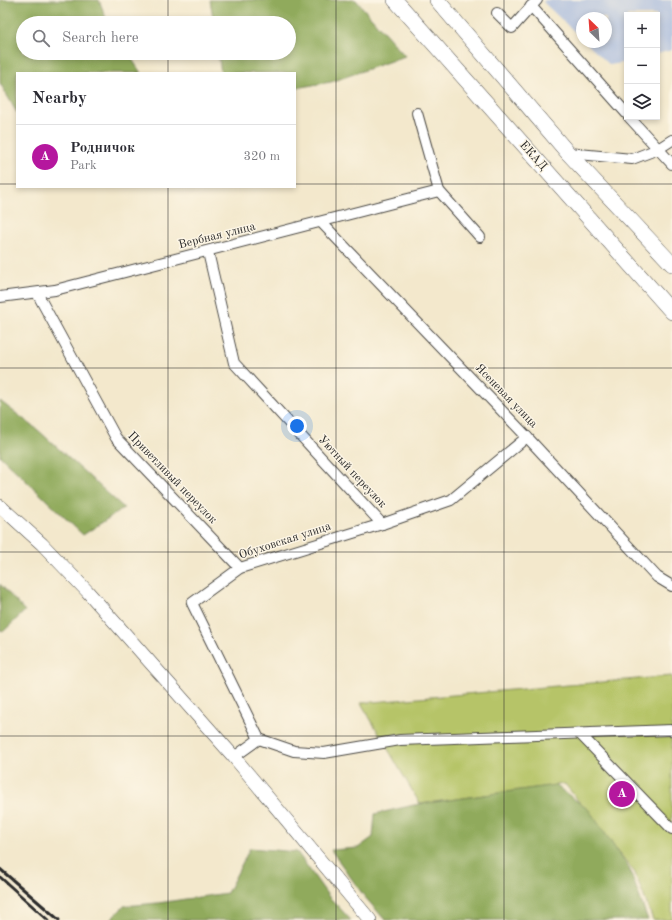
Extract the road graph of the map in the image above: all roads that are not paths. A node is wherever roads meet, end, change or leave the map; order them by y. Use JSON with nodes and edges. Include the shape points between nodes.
{"nodes":[{"id":1,"x":395,"y":0,"type":"edge"},
{"id":2,"x":437,"y":0,"type":"edge"},
{"id":3,"x":534,"y":3,"type":"edge"},
{"id":4,"x":497,"y":13,"type":"dead end"},
{"id":5,"x":624,"y":110,"type":"edge"},
{"id":6,"x":417,"y":113,"type":"dead end"},
{"id":7,"x":632,"y":120,"type":"edge"},
{"id":8,"x":672,"y":140,"type":"edge"},
{"id":9,"x":658,"y":149,"type":"junction"},
{"id":10,"x":568,"y":153,"type":"junction"},
{"id":11,"x":672,"y":164,"type":"edge"},
{"id":12,"x":439,"y":191,"type":"junction"},
{"id":13,"x":321,"y":222,"type":"junction"},
{"id":14,"x":480,"y":237,"type":"dead end"},
{"id":15,"x":208,"y":252,"type":"junction"},
{"id":16,"x":672,"y":264,"type":"edge"},
{"id":17,"x":37,"y":293,"type":"junction"},
{"id":18,"x":0,"y":297,"type":"edge"},
{"id":19,"x":672,"y":312,"type":"edge"},
{"id":20,"x":527,"y":437,"type":"junction"},
{"id":21,"x":0,"y":506,"type":"edge"},
{"id":22,"x":382,"y":524,"type":"junction"},
{"id":23,"x":240,"y":568,"type":"junction"},
{"id":24,"x":672,"y":586,"type":"edge"},
{"id":25,"x":672,"y":730,"type":"edge"},
{"id":26,"x":580,"y":734,"type":"junction"},
{"id":27,"x":259,"y":739,"type":"junction"},
{"id":28,"x":234,"y":758,"type":"junction"},
{"id":29,"x":672,"y":829,"type":"edge"},
{"id":30,"x":370,"y":920,"type":"edge"}],
"edges":[{"from":1,"to":19,"type":"highway","name":"ЕКАД"},
{"from":2,"to":10,"type":"highway"},
{"from":3,"to":4,"type":"street","via":[[512,28]]},
{"from":3,"to":5,"type":"street"},
{"from":6,"to":12,"type":"street"},
{"from":7,"to":9,"type":"street"},
{"from":8,"to":9,"type":"street"},
{"from":9,"to":10,"type":"street","via":[[632,159]]},
{"from":9,"to":11,"type":"street"},
{"from":10,"to":16,"type":"highway"},
{"from":12,"to":13,"type":"street","name":"Вербная улица"},
{"from":12,"to":14,"type":"street"},
{"from":13,"to":15,"type":"street","name":"Вербная улица"},
{"from":13,"to":20,"type":"street","name":"Ясеневая улица"},
{"from":15,"to":17,"type":"street","name":"Вербная улица"},
{"from":15,"to":22,"type":"street","name":"Уютный переулок","via":[[234,363]]},
{"from":17,"to":18,"type":"street","name":"Вербная улица"},
{"from":17,"to":23,"type":"street","name":"Приветливый переулок","via":[[116,438]]},
{"from":20,"to":22,"type":"street","name":"Обуховская улица","via":[[451,500]]},
{"from":20,"to":24,"type":"street","name":"Ясеневая улица","via":[[657,577]]},
{"from":21,"to":28,"type":"main road","via":[[42,544],[87,591]]},
{"from":22,"to":23,"type":"street","name":"Обуховская улица"},
{"from":23,"to":27,"type":"street","name":"Обуховская улица","via":[[192,603]]},
{"from":25,"to":26,"type":"street"},
{"from":26,"to":27,"type":"street","via":[[400,740],[324,752],[294,752]]},
{"from":26,"to":29,"type":"street"},
{"from":27,"to":28,"type":"street"},
{"from":28,"to":30,"type":"main road"}]}
